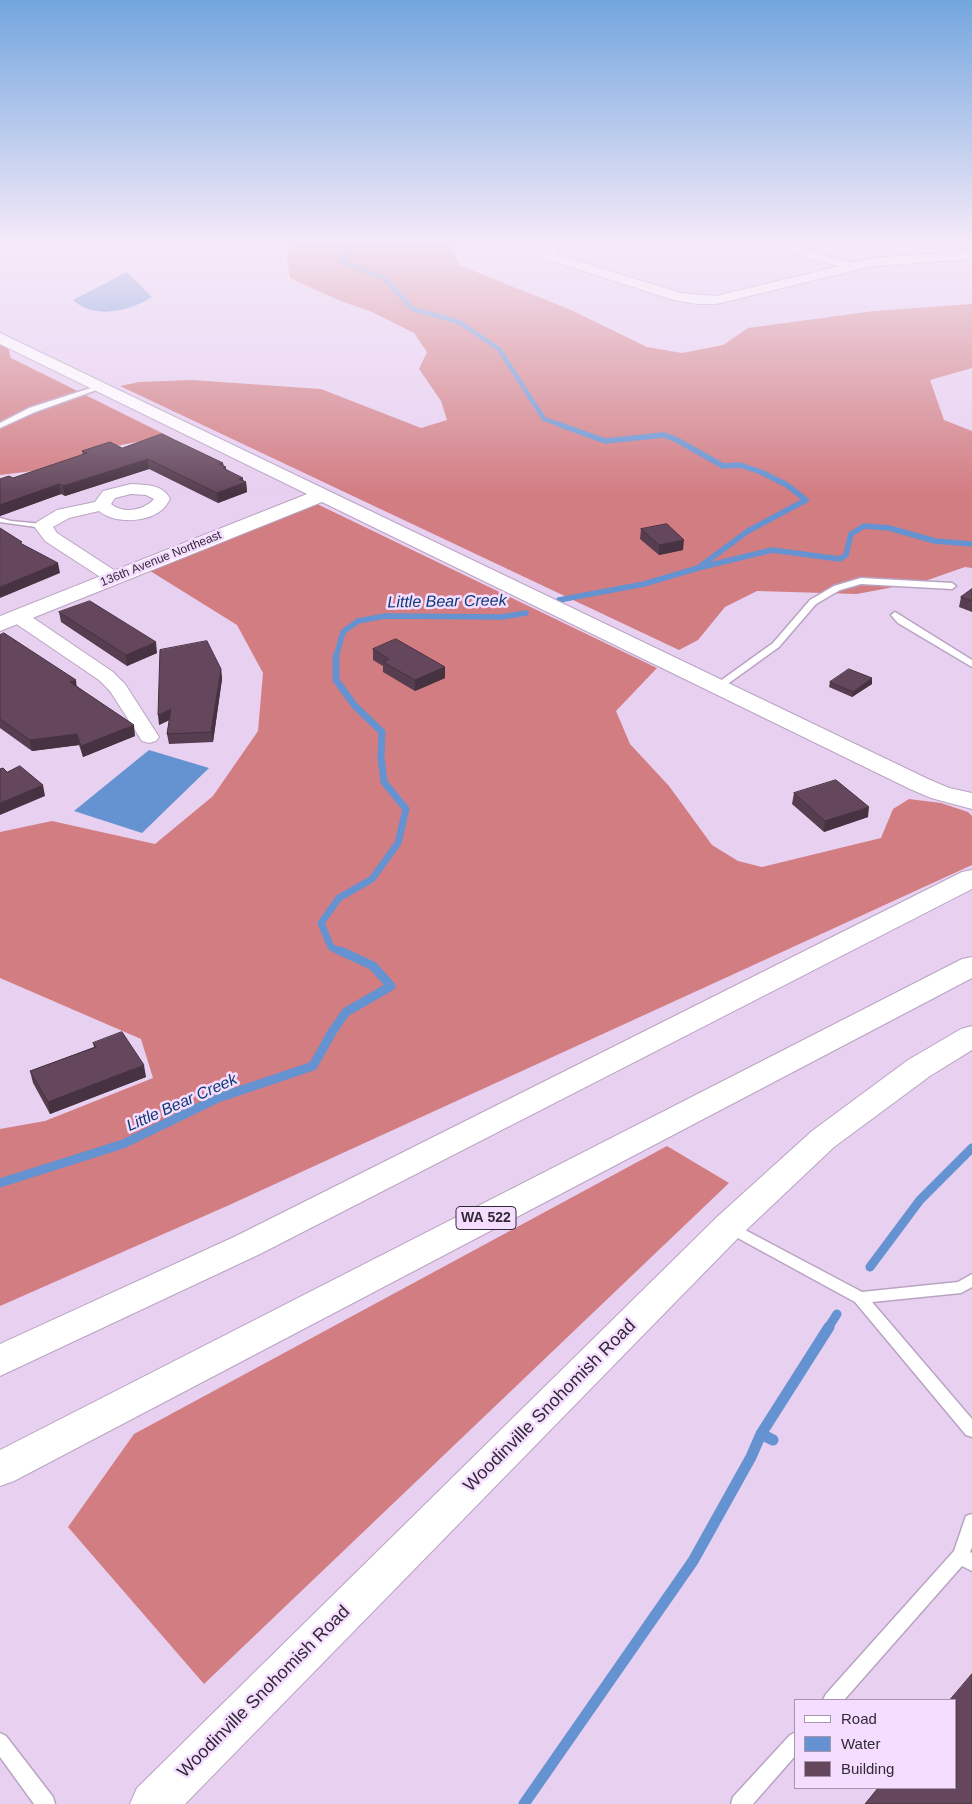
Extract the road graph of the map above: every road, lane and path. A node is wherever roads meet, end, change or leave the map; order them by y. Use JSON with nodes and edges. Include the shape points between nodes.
{"nodes":[{"id":1,"x":0,"y":338,"type":"edge"},
{"id":2,"x":100,"y":387,"type":"junction"},
{"id":3,"x":0,"y":426,"type":"edge"},
{"id":4,"x":322,"y":495,"type":"junction"},
{"id":5,"x":102,"y":505,"type":"dead end"},
{"id":6,"x":0,"y":520,"type":"edge"},
{"id":7,"x":43,"y":526,"type":"junction"},
{"id":8,"x":114,"y":578,"type":"junction"},
{"id":9,"x":952,"y":586,"type":"dead end"},
{"id":10,"x":895,"y":615,"type":"dead end"},
{"id":11,"x":19,"y":617,"type":"junction"},
{"id":12,"x":0,"y":624,"type":"edge"},
{"id":13,"x":972,"y":664,"type":"edge"},
{"id":14,"x":719,"y":686,"type":"junction"},
{"id":15,"x":149,"y":737,"type":"dead end"},
{"id":16,"x":972,"y":801,"type":"edge"},
{"id":17,"x":972,"y":878,"type":"edge"},
{"id":18,"x":972,"y":966,"type":"edge"},
{"id":19,"x":972,"y":1036,"type":"edge"},
{"id":20,"x":729,"y":1226,"type":"junction"},
{"id":21,"x":972,"y":1280,"type":"edge"},
{"id":22,"x":860,"y":1298,"type":"junction"},
{"id":23,"x":0,"y":1361,"type":"edge"},
{"id":24,"x":972,"y":1430,"type":"edge"},
{"id":25,"x":0,"y":1469,"type":"edge"},
{"id":26,"x":972,"y":1521,"type":"edge"},
{"id":27,"x":967,"y":1559,"type":"edge"},
{"id":28,"x":833,"y":1699,"type":"edge"},
{"id":29,"x":0,"y":1742,"type":"edge"},
{"id":30,"x":794,"y":1743,"type":"edge"},
{"id":31,"x":46,"y":1804,"type":"edge"},
{"id":32,"x":153,"y":1804,"type":"edge"},
{"id":33,"x":740,"y":1804,"type":"edge"}],
"edges":[{"from":1,"to":2,"type":"main road"},
{"from":2,"to":3,"type":"lane","via":[[32,410]]},
{"from":2,"to":4,"type":"main road"},
{"from":4,"to":8,"type":"main road","name":"136th Avenue Northeast"},
{"from":4,"to":14,"type":"main road"},
{"from":5,"to":7,"type":"street","via":[[63,514]]},
{"from":6,"to":7,"type":"lane"},
{"from":7,"to":8,"type":"street","via":[[51,537]]},
{"from":8,"to":11,"type":"main road","name":"136th Avenue Northeast"},
{"from":9,"to":14,"type":"lane","via":[[861,581],[837,588],[813,602],[776,645]]},
{"from":10,"to":13,"type":"lane"},
{"from":11,"to":12,"type":"main road","name":"136th Avenue Northeast"},
{"from":11,"to":15,"type":"street","via":[[106,676],[118,688]]},
{"from":14,"to":16,"type":"main road","via":[[919,784]]},
{"from":17,"to":23,"type":"main road","via":[[248,1245]]},
{"from":18,"to":25,"type":"main road","number":"WA 522"},
{"from":19,"to":20,"type":"main road","name":"Woodinville Snohomish Road","via":[[919,1068],[823,1139]]},
{"from":20,"to":22,"type":"lane"},
{"from":20,"to":32,"type":"main road","name":"Woodinville Snohomish Road"},
{"from":21,"to":22,"type":"lane","via":[[961,1287]]},
{"from":22,"to":24,"type":"lane"},
{"from":26,"to":27,"type":"lane"},
{"from":27,"to":28,"type":"lane"},
{"from":29,"to":31,"type":"lane"},
{"from":30,"to":33,"type":"lane"}]}
